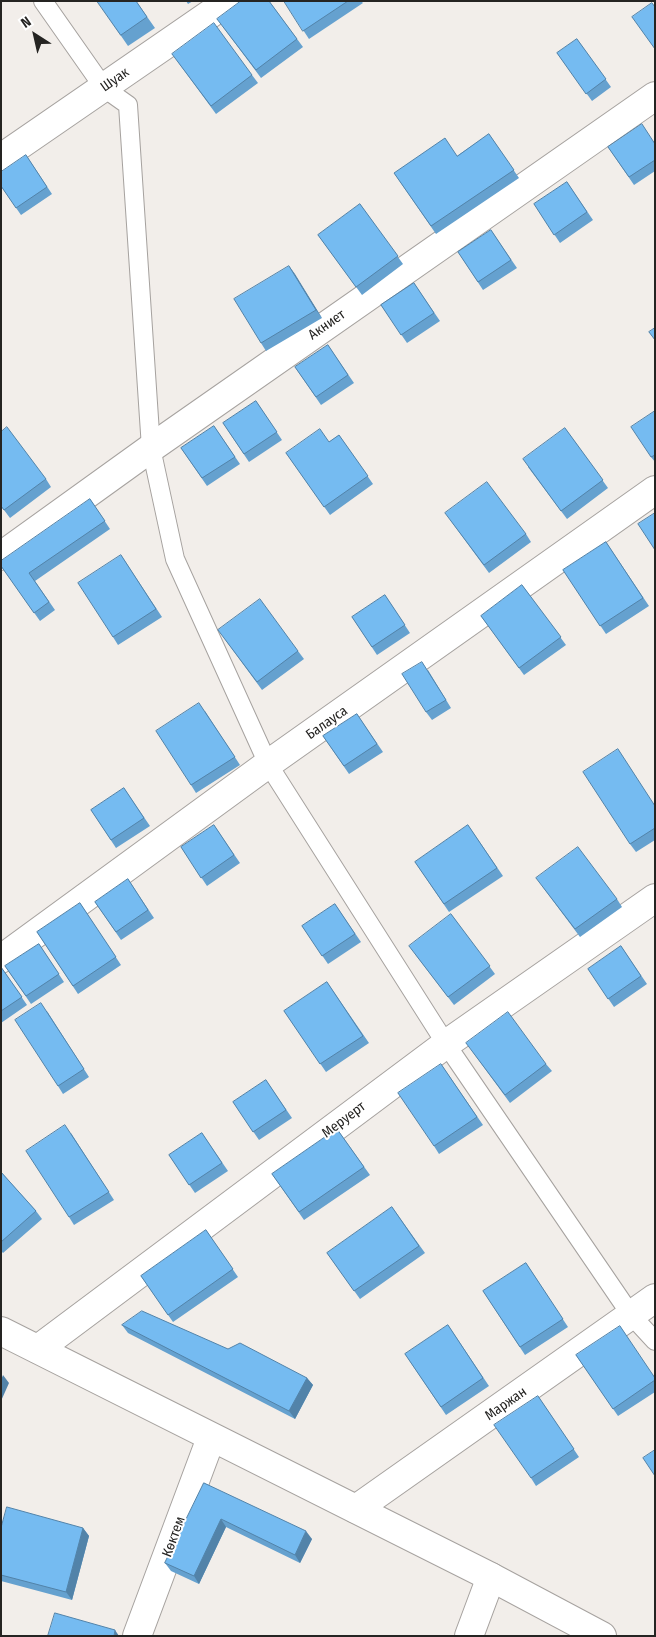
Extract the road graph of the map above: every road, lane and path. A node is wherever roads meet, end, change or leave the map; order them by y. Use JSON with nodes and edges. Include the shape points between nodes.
{"nodes":[{"id":1,"x":43,"y":1,"type":"edge"},
{"id":2,"x":229,"y":1,"type":"edge"},
{"id":3,"x":104,"y":88,"type":"junction"},
{"id":4,"x":655,"y":96,"type":"edge"},
{"id":5,"x":1,"y":158,"type":"edge"},
{"id":6,"x":151,"y":448,"type":"junction"},
{"id":7,"x":655,"y":490,"type":"edge"},
{"id":8,"x":1,"y":556,"type":"edge"},
{"id":9,"x":268,"y":764,"type":"junction"},
{"id":10,"x":655,"y":898,"type":"edge"},
{"id":11,"x":1,"y":959,"type":"edge"},
{"id":12,"x":446,"y":1044,"type":"junction"},
{"id":13,"x":655,"y":1298,"type":"edge"},
{"id":14,"x":631,"y":1315,"type":"junction"},
{"id":15,"x":1,"y":1331,"type":"edge"},
{"id":16,"x":655,"y":1341,"type":"edge"},
{"id":17,"x":38,"y":1349,"type":"junction"},
{"id":18,"x":211,"y":1438,"type":"junction"},
{"id":19,"x":356,"y":1509,"type":"junction"},
{"id":20,"x":491,"y":1577,"type":"junction"},
{"id":21,"x":137,"y":1636,"type":"edge"},
{"id":22,"x":469,"y":1636,"type":"edge"},
{"id":23,"x":602,"y":1636,"type":"edge"}],
"edges":[{"from":1,"to":3,"type":"lane"},
{"from":2,"to":3,"type":"street","name":"Шуак"},
{"from":3,"to":5,"type":"street","name":"Шуак"},
{"from":3,"to":6,"type":"lane","via":[[128,105]]},
{"from":4,"to":6,"type":"street","name":"Акниет"},
{"from":6,"to":8,"type":"street","name":"Акниет"},
{"from":6,"to":9,"type":"lane","via":[[176,560]]},
{"from":7,"to":9,"type":"street","name":"Балауса"},
{"from":9,"to":11,"type":"street","name":"Балауса"},
{"from":9,"to":12,"type":"lane"},
{"from":10,"to":12,"type":"street","name":"Меруерт"},
{"from":12,"to":14,"type":"lane"},
{"from":12,"to":17,"type":"street","name":"Меруерт"},
{"from":13,"to":14,"type":"street","name":"Маржан"},
{"from":14,"to":16,"type":"lane"},
{"from":14,"to":19,"type":"street","name":"Маржан"},
{"from":15,"to":17,"type":"street"},
{"from":17,"to":18,"type":"street"},
{"from":18,"to":19,"type":"street"},
{"from":18,"to":21,"type":"street","name":"Көктем"},
{"from":19,"to":20,"type":"street"},
{"from":20,"to":22,"type":"street"},
{"from":20,"to":23,"type":"street"}]}
